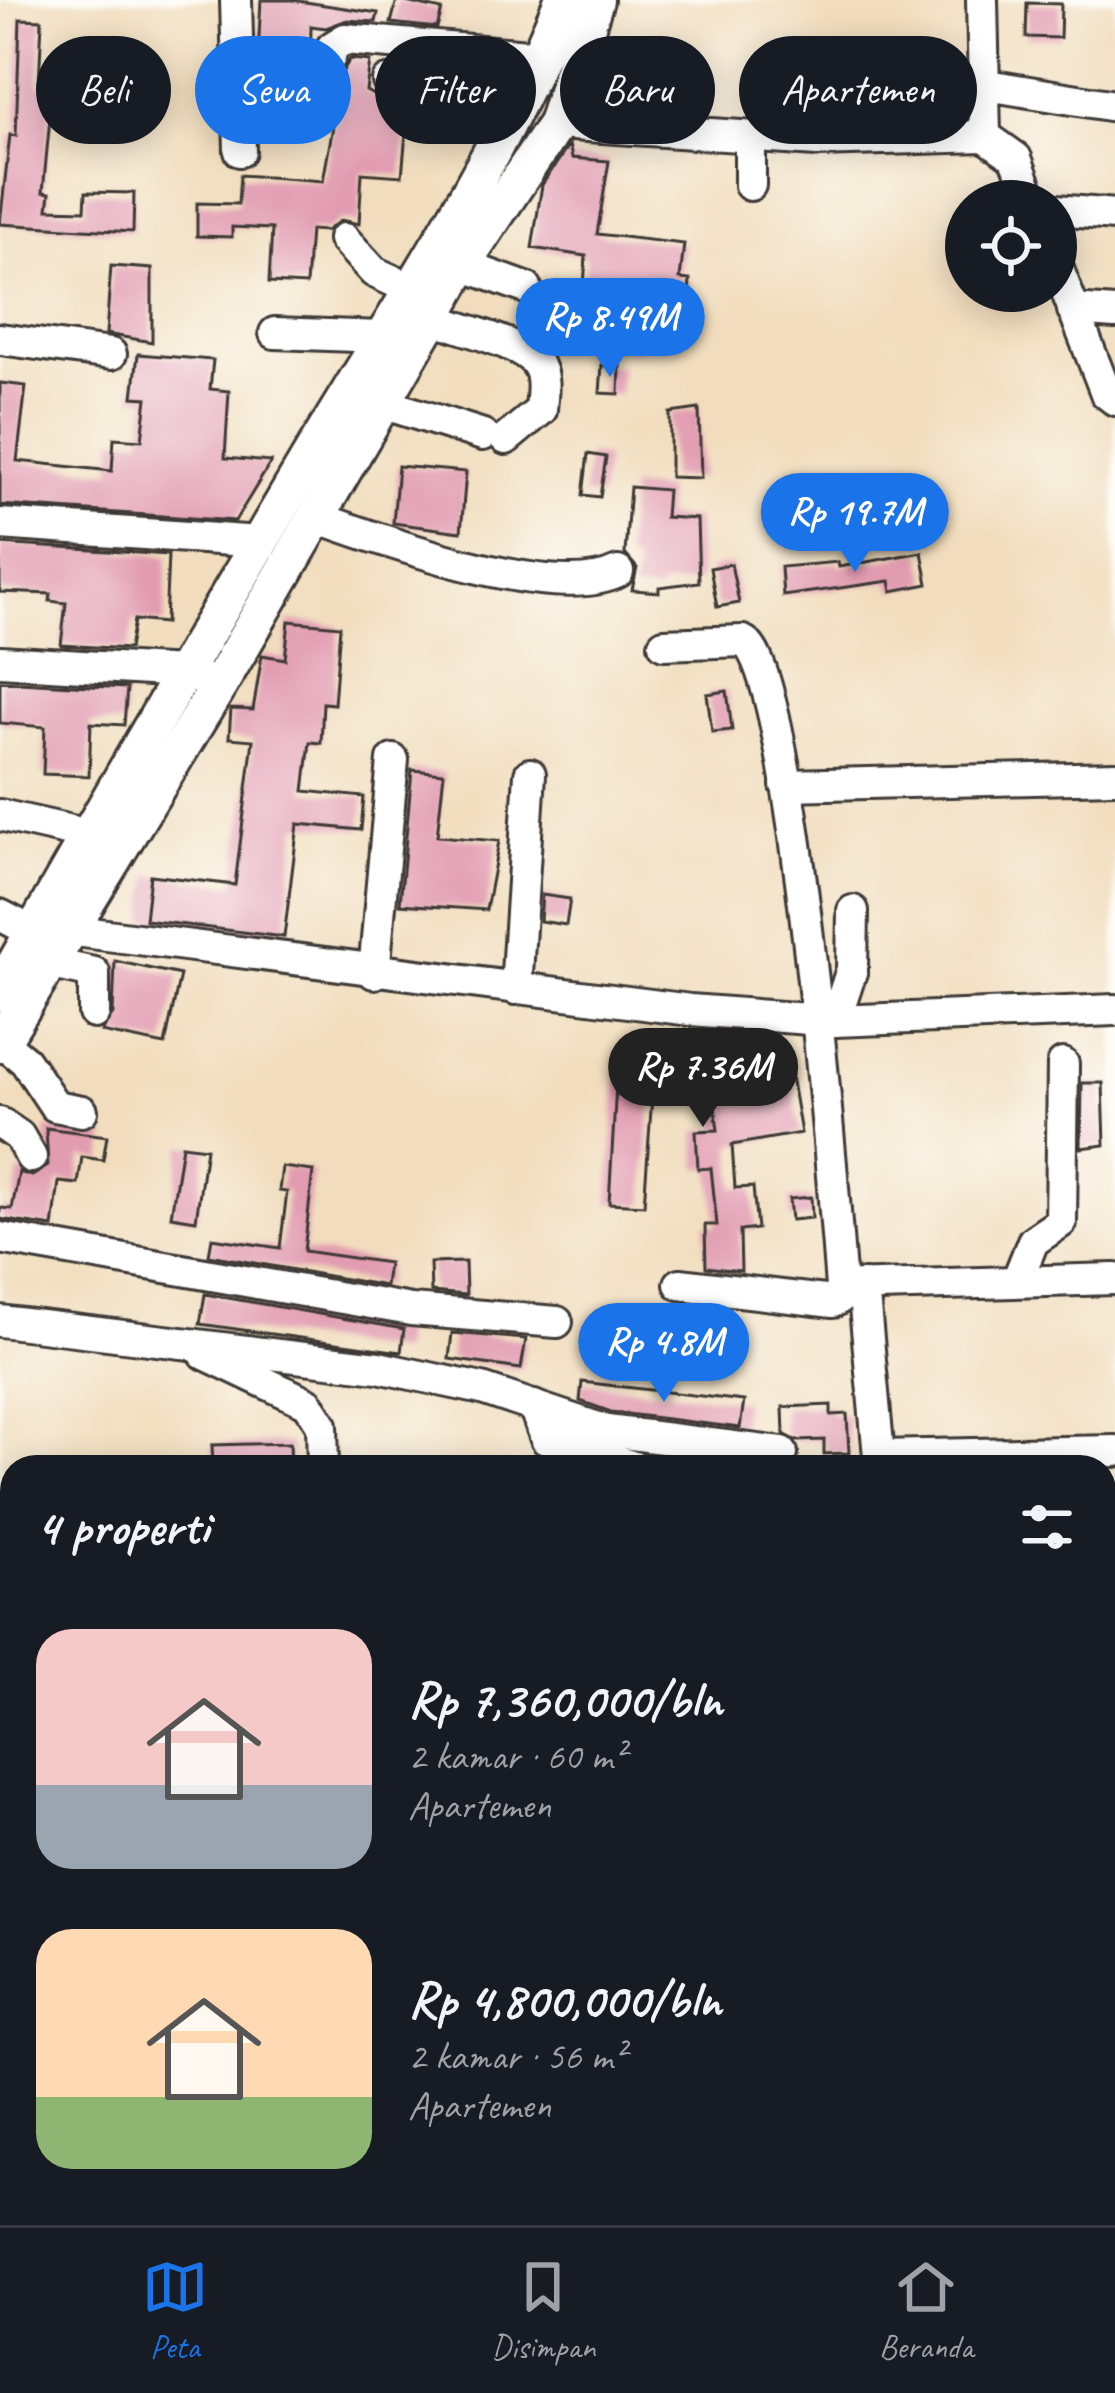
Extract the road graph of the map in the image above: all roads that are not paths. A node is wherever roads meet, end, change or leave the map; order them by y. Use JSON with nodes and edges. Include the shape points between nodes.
{"nodes":[{"id":1,"x":236,"y":0,"type":"edge"},
{"id":2,"x":563,"y":0,"type":"edge"},
{"id":3,"x":595,"y":0,"type":"edge"},
{"id":4,"x":982,"y":0,"type":"edge"},
{"id":5,"x":351,"y":40,"type":"edge"},
{"id":6,"x":539,"y":56,"type":"junction"},
{"id":7,"x":536,"y":62,"type":"edge"},
{"id":8,"x":984,"y":91,"type":"junction"},
{"id":9,"x":1115,"y":106,"type":"edge"},
{"id":10,"x":556,"y":124,"type":"junction"},
{"id":11,"x":985,"y":136,"type":"junction"},
{"id":12,"x":739,"y":137,"type":"edge"},
{"id":13,"x":977,"y":137,"type":"edge"},
{"id":14,"x":495,"y":144,"type":"edge"},
{"id":15,"x":749,"y":144,"type":"edge"},
{"id":16,"x":239,"y":151,"type":"dead end"},
{"id":17,"x":1024,"y":180,"type":"edge"},
{"id":18,"x":750,"y":184,"type":"dead end"},
{"id":19,"x":1077,"y":212,"type":"edge"},
{"id":20,"x":1115,"y":215,"type":"edge"},
{"id":21,"x":344,"y":239,"type":"dead end"},
{"id":22,"x":462,"y":265,"type":"junction"},
{"id":23,"x":526,"y":288,"type":"dead end"},
{"id":24,"x":415,"y":304,"type":"junction"},
{"id":25,"x":1077,"y":310,"type":"edge"},
{"id":26,"x":1074,"y":312,"type":"edge"},
{"id":27,"x":1115,"y":313,"type":"edge"},
{"id":28,"x":275,"y":332,"type":"dead end"},
{"id":29,"x":382,"y":338,"type":"junction"},
{"id":30,"x":0,"y":339,"type":"edge"},
{"id":31,"x":111,"y":354,"type":"dead end"},
{"id":32,"x":1115,"y":400,"type":"edge"},
{"id":33,"x":382,"y":403,"type":"junction"},
{"id":34,"x":316,"y":517,"type":"junction"},
{"id":35,"x":0,"y":524,"type":"edge"},
{"id":36,"x":260,"y":542,"type":"junction"},
{"id":37,"x":618,"y":572,"type":"dead end"},
{"id":38,"x":664,"y":644,"type":"dead end"},
{"id":39,"x":0,"y":661,"type":"edge"},
{"id":40,"x":182,"y":672,"type":"junction"},
{"id":41,"x":219,"y":685,"type":"junction"},
{"id":42,"x":393,"y":760,"type":"dead end"},
{"id":43,"x":530,"y":774,"type":"dead end"},
{"id":44,"x":1115,"y":776,"type":"edge"},
{"id":45,"x":786,"y":785,"type":"junction"},
{"id":46,"x":2,"y":820,"type":"edge"},
{"id":47,"x":89,"y":835,"type":"junction"},
{"id":48,"x":853,"y":911,"type":"dead end"},
{"id":49,"x":0,"y":915,"type":"edge"},
{"id":50,"x":33,"y":962,"type":"edge"},
{"id":51,"x":374,"y":973,"type":"junction"},
{"id":52,"x":516,"y":989,"type":"junction"},
{"id":53,"x":1115,"y":1010,"type":"edge"},
{"id":54,"x":94,"y":1013,"type":"dead end"},
{"id":55,"x":828,"y":1020,"type":"junction"},
{"id":56,"x":1,"y":1043,"type":"edge"},
{"id":57,"x":1063,"y":1064,"type":"dead end"},
{"id":58,"x":82,"y":1112,"type":"dead end"},
{"id":59,"x":0,"y":1123,"type":"edge"},
{"id":60,"x":31,"y":1157,"type":"dead end"},
{"id":61,"x":0,"y":1238,"type":"edge"},
{"id":62,"x":1115,"y":1279,"type":"edge"},
{"id":63,"x":1017,"y":1282,"type":"junction"},
{"id":64,"x":680,"y":1284,"type":"dead end"},
{"id":65,"x":852,"y":1287,"type":"junction"},
{"id":66,"x":0,"y":1321,"type":"edge"},
{"id":67,"x":557,"y":1322,"type":"dead end"},
{"id":68,"x":189,"y":1345,"type":"junction"},
{"id":69,"x":534,"y":1406,"type":"junction"},
{"id":70,"x":1115,"y":1451,"type":"edge"},
{"id":71,"x":782,"y":1453,"type":"dead end"},
{"id":72,"x":323,"y":1455,"type":"edge"},
{"id":73,"x":596,"y":1455,"type":"edge"},
{"id":74,"x":879,"y":1455,"type":"edge"},
{"id":75,"x":1030,"y":1455,"type":"edge"}],
"edges":[{"from":1,"to":16,"type":"street"},
{"from":2,"to":6,"type":"main road"},
{"from":3,"to":10,"type":"main road"},
{"from":4,"to":8,"type":"street"},
{"from":5,"to":6,"type":"street"},
{"from":6,"to":7,"type":"main road"},
{"from":8,"to":9,"type":"street","via":[[1015,87]]},
{"from":8,"to":11,"type":"street"},
{"from":10,"to":12,"type":"street"},
{"from":10,"to":22,"type":"main road"},
{"from":11,"to":13,"type":"street"},
{"from":11,"to":17,"type":"street","via":[[1016,158]]},
{"from":14,"to":24,"type":"main road"},
{"from":15,"to":18,"type":"street"},
{"from":19,"to":20,"type":"street"},
{"from":21,"to":24,"type":"street"},
{"from":22,"to":23,"type":"street"},
{"from":22,"to":24,"type":"main road"},
{"from":24,"to":29,"type":"main road"},
{"from":24,"to":33,"type":"main road"},
{"from":24,"to":33,"type":"street","via":[[537,364],[541,410],[494,437]]},
{"from":25,"to":27,"type":"street"},
{"from":26,"to":32,"type":"street"},
{"from":28,"to":29,"type":"street"},
{"from":29,"to":36,"type":"main road"},
{"from":30,"to":31,"type":"street"},
{"from":33,"to":34,"type":"main road"},
{"from":34,"to":37,"type":"street","via":[[501,573],[584,582]]},
{"from":34,"to":41,"type":"main road"},
{"from":35,"to":36,"type":"street"},
{"from":36,"to":40,"type":"main road"},
{"from":38,"to":45,"type":"street","via":[[743,641],[755,648]]},
{"from":39,"to":40,"type":"street"},
{"from":40,"to":41,"type":"street"},
{"from":40,"to":47,"type":"main road"},
{"from":41,"to":50,"type":"main road"},
{"from":42,"to":51,"type":"street"},
{"from":43,"to":52,"type":"street"},
{"from":44,"to":45,"type":"street"},
{"from":45,"to":55,"type":"street"},
{"from":46,"to":47,"type":"street"},
{"from":47,"to":50,"type":"main road"},
{"from":48,"to":55,"type":"street","via":[[852,969]]},
{"from":49,"to":50,"type":"street"},
{"from":50,"to":51,"type":"street"},
{"from":50,"to":54,"type":"street","via":[[94,973]]},
{"from":50,"to":56,"type":"main road"},
{"from":51,"to":52,"type":"street"},
{"from":52,"to":55,"type":"street"},
{"from":53,"to":55,"type":"street"},
{"from":55,"to":65,"type":"street"},
{"from":56,"to":58,"type":"street","via":[[25,1061],[55,1106]]},
{"from":57,"to":63,"type":"street","via":[[1061,1222],[1033,1241]]},
{"from":59,"to":60,"type":"street"},
{"from":61,"to":67,"type":"street","via":[[412,1310]]},
{"from":62,"to":63,"type":"street"},
{"from":63,"to":65,"type":"street"},
{"from":64,"to":65,"type":"street","via":[[832,1302]]},
{"from":65,"to":74,"type":"street"},
{"from":66,"to":68,"type":"street"},
{"from":68,"to":69,"type":"street","via":[[378,1367]]},
{"from":68,"to":72,"type":"street","via":[[308,1403],[322,1425]]},
{"from":69,"to":71,"type":"street","via":[[607,1431]]},
{"from":69,"to":73,"type":"street","via":[[546,1439]]},
{"from":70,"to":75,"type":"street"}]}
